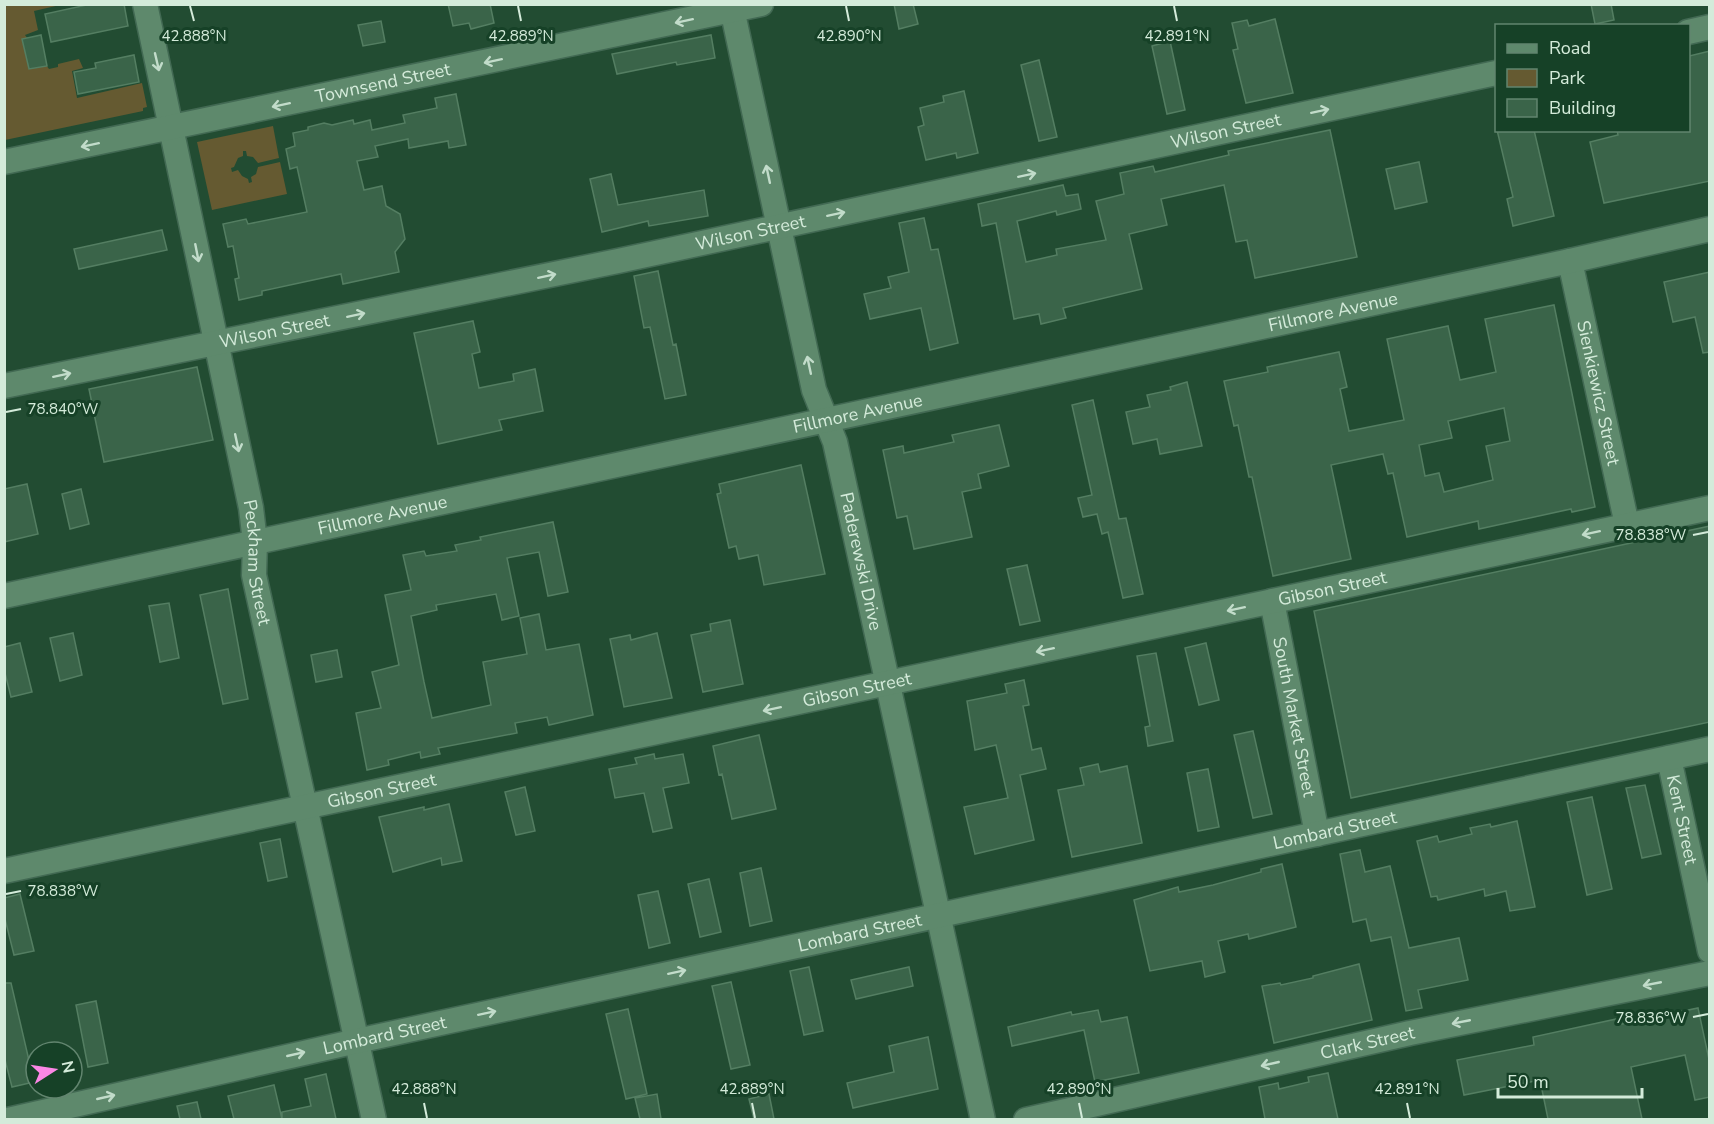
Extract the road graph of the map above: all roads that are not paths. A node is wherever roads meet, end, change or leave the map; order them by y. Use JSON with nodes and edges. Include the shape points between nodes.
{"nodes":[{"id":1,"x":145,"y":4,"type":"edge"},
{"id":2,"x":762,"y":4,"type":"edge"},
{"id":3,"x":731,"y":8,"type":"edge"},
{"id":4,"x":1710,"y":27,"type":"edge"},
{"id":5,"x":1690,"y":32,"type":"edge"},
{"id":6,"x":1495,"y":73,"type":"edge"},
{"id":7,"x":172,"y":128,"type":"junction"},
{"id":8,"x":4,"y":162,"type":"edge"},
{"id":9,"x":779,"y":226,"type":"junction"},
{"id":10,"x":1710,"y":229,"type":"edge"},
{"id":11,"x":1570,"y":261,"type":"junction"},
{"id":12,"x":215,"y":343,"type":"junction"},
{"id":13,"x":4,"y":386,"type":"edge"},
{"id":14,"x":826,"y":420,"type":"junction"},
{"id":15,"x":1710,"y":508,"type":"edge"},
{"id":16,"x":1627,"y":525,"type":"junction"},
{"id":17,"x":255,"y":542,"type":"junction"},
{"id":18,"x":4,"y":596,"type":"edge"},
{"id":19,"x":1272,"y":601,"type":"junction"},
{"id":20,"x":886,"y":684,"type":"junction"},
{"id":21,"x":1710,"y":750,"type":"edge"},
{"id":22,"x":1668,"y":758,"type":"junction"},
{"id":23,"x":305,"y":808,"type":"junction"},
{"id":24,"x":1317,"y":834,"type":"junction"},
{"id":25,"x":4,"y":871,"type":"edge"},
{"id":26,"x":938,"y":916,"type":"junction"},
{"id":27,"x":1710,"y":951,"type":"edge"},
{"id":28,"x":1710,"y":973,"type":"edge"},
{"id":29,"x":357,"y":1041,"type":"junction"},
{"id":30,"x":8,"y":1119,"type":"edge"},
{"id":31,"x":374,"y":1119,"type":"edge"},
{"id":32,"x":983,"y":1119,"type":"edge"},
{"id":33,"x":1026,"y":1119,"type":"edge"}],
"edges":[{"from":1,"to":7,"type":"street","name":"Peckham Street","one_way":true},
{"from":2,"to":3,"type":"street","name":"Townsend Street"},
{"from":3,"to":7,"type":"street","name":"Townsend Street","one_way":true},
{"from":9,"to":3,"type":"street","name":"Paderewski Drive","one_way":true},
{"from":4,"to":5,"type":"street"},
{"from":9,"to":6,"type":"street","name":"Wilson Street","one_way":true},
{"from":7,"to":8,"type":"street","name":"Townsend Street","one_way":true},
{"from":7,"to":12,"type":"street","name":"Peckham Street","one_way":true},
{"from":12,"to":9,"type":"street","name":"Wilson Street","one_way":true},
{"from":14,"to":9,"type":"street","name":"Paderewski Drive","one_way":true,"via":[[814,390]]},
{"from":10,"to":11,"type":"street","name":"Fillmore Avenue"},
{"from":11,"to":14,"type":"street","name":"Fillmore Avenue"},
{"from":11,"to":16,"type":"street","name":"Sienkiewicz Street"},
{"from":13,"to":12,"type":"street","name":"Wilson Street","one_way":true},
{"from":12,"to":17,"type":"street","name":"Peckham Street","one_way":true},
{"from":14,"to":17,"type":"street","name":"Fillmore Avenue"},
{"from":14,"to":20,"type":"street","name":"Paderewski Drive"},
{"from":15,"to":16,"type":"street","name":"Gibson Street"},
{"from":16,"to":19,"type":"street","name":"Gibson Street","one_way":true},
{"from":17,"to":18,"type":"street","name":"Fillmore Avenue"},
{"from":17,"to":23,"type":"street","name":"Peckham Street","via":[[254,575]]},
{"from":19,"to":20,"type":"street","name":"Gibson Street","one_way":true},
{"from":19,"to":24,"type":"street","name":"South Market Street"},
{"from":20,"to":23,"type":"street","name":"Gibson Street","one_way":true},
{"from":20,"to":26,"type":"street","name":"Paderewski Drive"},
{"from":21,"to":22,"type":"street","name":"Lombard Street"},
{"from":22,"to":24,"type":"street","name":"Lombard Street"},
{"from":22,"to":27,"type":"street","name":"Kent Street"},
{"from":23,"to":25,"type":"street","name":"Gibson Street"},
{"from":23,"to":29,"type":"street","name":"Peckham Street"},
{"from":24,"to":26,"type":"street","name":"Lombard Street"},
{"from":29,"to":26,"type":"street","name":"Lombard Street","one_way":true},
{"from":26,"to":32,"type":"street","name":"Paderewski Drive"},
{"from":28,"to":33,"type":"street","name":"Clark Street","one_way":true,"via":[[1410,1033]]},
{"from":30,"to":29,"type":"street","name":"Lombard Street","one_way":true},
{"from":29,"to":31,"type":"street","name":"Peckham Street"}]}
